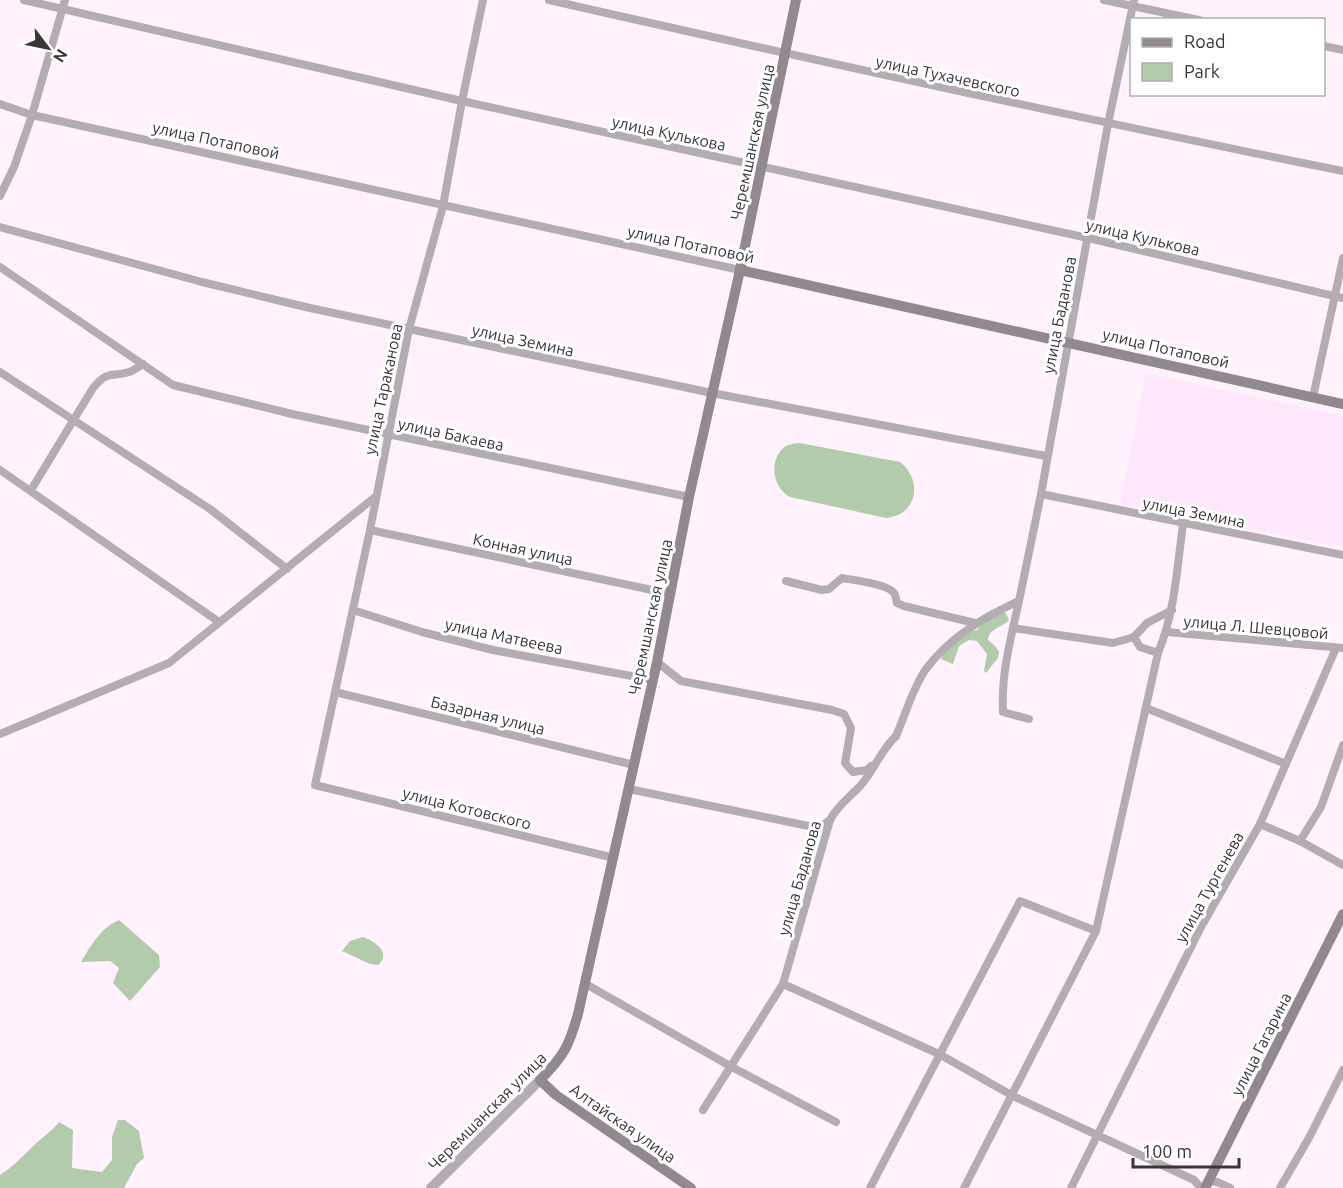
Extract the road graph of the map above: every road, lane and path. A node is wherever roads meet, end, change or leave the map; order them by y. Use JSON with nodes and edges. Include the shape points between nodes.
{"nodes":[{"id":1,"x":24,"y":0,"type":"edge"},
{"id":2,"x":65,"y":0,"type":"edge"},
{"id":3,"x":483,"y":0,"type":"edge"},
{"id":4,"x":549,"y":0,"type":"edge"},
{"id":5,"x":796,"y":0,"type":"edge"},
{"id":6,"x":1104,"y":0,"type":"edge"},
{"id":7,"x":1133,"y":3,"type":"edge"},
{"id":8,"x":62,"y":9,"type":"junction"},
{"id":9,"x":1191,"y":18,"type":"edge"},
{"id":10,"x":1325,"y":46,"type":"edge"},
{"id":11,"x":1343,"y":50,"type":"edge"},
{"id":12,"x":785,"y":54,"type":"junction"},
{"id":13,"x":462,"y":101,"type":"junction"},
{"id":14,"x":0,"y":104,"type":"edge"},
{"id":15,"x":32,"y":115,"type":"junction"},
{"id":16,"x":1108,"y":124,"type":"junction"},
{"id":17,"x":762,"y":167,"type":"junction"},
{"id":18,"x":1343,"y":171,"type":"edge"},
{"id":19,"x":0,"y":196,"type":"edge"},
{"id":20,"x":442,"y":206,"type":"junction"},
{"id":21,"x":0,"y":227,"type":"edge"},
{"id":22,"x":1088,"y":238,"type":"junction"},
{"id":23,"x":1343,"y":258,"type":"edge"},
{"id":24,"x":0,"y":267,"type":"edge"},
{"id":25,"x":740,"y":270,"type":"junction"},
{"id":26,"x":1339,"y":297,"type":"edge"},
{"id":27,"x":409,"y":329,"type":"junction"},
{"id":28,"x":1068,"y":342,"type":"junction"},
{"id":29,"x":142,"y":364,"type":"junction"},
{"id":30,"x":0,"y":372,"type":"edge"},
{"id":31,"x":712,"y":393,"type":"junction"},
{"id":32,"x":1313,"y":397,"type":"junction"},
{"id":33,"x":1343,"y":404,"type":"edge"},
{"id":34,"x":74,"y":419,"type":"junction"},
{"id":35,"x":388,"y":435,"type":"junction"},
{"id":36,"x":1046,"y":456,"type":"junction"},
{"id":37,"x":0,"y":470,"type":"edge"},
{"id":38,"x":30,"y":490,"type":"junction"},
{"id":39,"x":1041,"y":494,"type":"junction"},
{"id":40,"x":690,"y":496,"type":"junction"},
{"id":41,"x":375,"y":497,"type":"junction"},
{"id":42,"x":1183,"y":524,"type":"junction"},
{"id":43,"x":370,"y":531,"type":"junction"},
{"id":44,"x":1343,"y":555,"type":"edge"},
{"id":45,"x":287,"y":569,"type":"junction"},
{"id":46,"x":786,"y":581,"type":"dead end"},
{"id":47,"x":671,"y":594,"type":"junction"},
{"id":48,"x":1019,"y":601,"type":"junction"},
{"id":49,"x":353,"y":609,"type":"junction"},
{"id":50,"x":1172,"y":610,"type":"junction"},
{"id":51,"x":219,"y":622,"type":"junction"},
{"id":52,"x":975,"y":624,"type":"junction"},
{"id":53,"x":1013,"y":628,"type":"junction"},
{"id":54,"x":1167,"y":632,"type":"junction"},
{"id":55,"x":1134,"y":637,"type":"junction"},
{"id":56,"x":1339,"y":648,"type":"edge"},
{"id":57,"x":1158,"y":653,"type":"junction"},
{"id":58,"x":657,"y":662,"type":"junction"},
{"id":59,"x":652,"y":680,"type":"junction"},
{"id":60,"x":335,"y":692,"type":"junction"},
{"id":61,"x":1146,"y":708,"type":"junction"},
{"id":62,"x":1029,"y":719,"type":"dead end"},
{"id":63,"x":0,"y":734,"type":"edge"},
{"id":64,"x":1343,"y":745,"type":"edge"},
{"id":65,"x":876,"y":760,"type":"junction"},
{"id":66,"x":1286,"y":764,"type":"junction"},
{"id":67,"x":634,"y":765,"type":"junction"},
{"id":68,"x":315,"y":785,"type":"joint"},
{"id":69,"x":629,"y":789,"type":"junction"},
{"id":70,"x":830,"y":820,"type":"junction"},
{"id":71,"x":1260,"y":824,"type":"junction"},
{"id":72,"x":1300,"y":841,"type":"junction"},
{"id":73,"x":614,"y":858,"type":"junction"},
{"id":74,"x":1343,"y":865,"type":"edge"},
{"id":75,"x":1343,"y":914,"type":"edge"},
{"id":76,"x":1096,"y":931,"type":"junction"},
{"id":77,"x":584,"y":983,"type":"junction"},
{"id":78,"x":783,"y":984,"type":"junction"},
{"id":79,"x":939,"y":1054,"type":"junction"},
{"id":80,"x":730,"y":1066,"type":"junction"},
{"id":81,"x":1343,"y":1070,"type":"edge"},
{"id":82,"x":540,"y":1080,"type":"junction"},
{"id":83,"x":1013,"y":1096,"type":"junction"},
{"id":84,"x":703,"y":1110,"type":"dead end"},
{"id":85,"x":836,"y":1122,"type":"dead end"},
{"id":86,"x":1097,"y":1136,"type":"junction"},
{"id":87,"x":1205,"y":1186,"type":"edge"},
{"id":88,"x":431,"y":1188,"type":"edge"},
{"id":89,"x":692,"y":1188,"type":"edge"},
{"id":90,"x":870,"y":1188,"type":"edge"},
{"id":91,"x":964,"y":1188,"type":"edge"},
{"id":92,"x":1071,"y":1188,"type":"edge"},
{"id":93,"x":1230,"y":1188,"type":"edge"},
{"id":94,"x":1280,"y":1188,"type":"edge"}],
"edges":[{"from":1,"to":8,"type":"street","name":"улица Кулькова"},
{"from":2,"to":8,"type":"street"},
{"from":3,"to":13,"type":"street","name":"улица Тараканова"},
{"from":4,"to":12,"type":"street","name":"улица Тухачевского"},
{"from":5,"to":12,"type":"main road","name":"Черемшанская улица"},
{"from":6,"to":7,"type":"street"},
{"from":7,"to":9,"type":"street"},
{"from":7,"to":16,"type":"street","name":"улица Баданова"},
{"from":8,"to":13,"type":"street","name":"улица Кулькова"},
{"from":8,"to":15,"type":"street"},
{"from":10,"to":11,"type":"street"},
{"from":12,"to":16,"type":"street","name":"улица Тухачевского"},
{"from":12,"to":17,"type":"main road","name":"Черемшанская улица"},
{"from":13,"to":17,"type":"street","name":"улица Кулькова"},
{"from":13,"to":20,"type":"street","name":"улица Тараканова"},
{"from":14,"to":15,"type":"street","name":"улица Потаповой"},
{"from":15,"to":19,"type":"street"},
{"from":15,"to":20,"type":"street","name":"улица Потаповой"},
{"from":16,"to":18,"type":"street","name":"улица Тухачевского"},
{"from":16,"to":22,"type":"street","name":"улица Баданова"},
{"from":17,"to":22,"type":"street","name":"улица Кулькова"},
{"from":17,"to":25,"type":"main road","name":"Черемшанская улица"},
{"from":20,"to":25,"type":"street","name":"улица Потаповой"},
{"from":20,"to":27,"type":"street","name":"улица Тараканова"},
{"from":21,"to":27,"type":"street","name":"улица Земина","via":[[202,282]]},
{"from":22,"to":26,"type":"street","name":"улица Кулькова"},
{"from":22,"to":28,"type":"street","name":"улица Баданова"},
{"from":23,"to":26,"type":"street"},
{"from":24,"to":29,"type":"street"},
{"from":25,"to":28,"type":"main road","name":"улица Потаповой"},
{"from":25,"to":31,"type":"main road","name":"Черемшанская улица"},
{"from":26,"to":32,"type":"street"},
{"from":27,"to":31,"type":"street","name":"улица Земина"},
{"from":27,"to":35,"type":"street","name":"улица Тараканова"},
{"from":28,"to":32,"type":"main road","name":"улица Потаповой"},
{"from":28,"to":36,"type":"street","name":"улица Баданова"},
{"from":29,"to":34,"type":"street","via":[[129,372],[100,379]]},
{"from":29,"to":35,"type":"street","name":"улица Бакаева","via":[[173,385]]},
{"from":30,"to":34,"type":"street"},
{"from":31,"to":36,"type":"street","name":"улица Земина"},
{"from":31,"to":40,"type":"main road","name":"Черемшанская улица"},
{"from":32,"to":33,"type":"main road","name":"улица Потаповой"},
{"from":34,"to":38,"type":"street"},
{"from":34,"to":45,"type":"street","via":[[210,509]]},
{"from":35,"to":40,"type":"street","name":"улица Бакаева"},
{"from":35,"to":41,"type":"street","name":"улица Тараканова"},
{"from":36,"to":39,"type":"street","name":"улица Баданова"},
{"from":37,"to":38,"type":"street"},
{"from":38,"to":51,"type":"street"},
{"from":39,"to":42,"type":"street","name":"улица Земина"},
{"from":39,"to":48,"type":"street","name":"улица Баданова"},
{"from":40,"to":47,"type":"main road","name":"Черемшанская улица"},
{"from":41,"to":43,"type":"street","name":"улица Тараканова"},
{"from":41,"to":45,"type":"street"},
{"from":42,"to":44,"type":"street","name":"улица Земина"},
{"from":42,"to":50,"type":"street"},
{"from":43,"to":47,"type":"street","name":"Конная улица"},
{"from":43,"to":49,"type":"street","name":"улица Тараканова"},
{"from":45,"to":51,"type":"street"},
{"from":46,"to":52,"type":"street","via":[[822,590],[842,578],[857,580],[888,588],[897,603],[904,606]]},
{"from":47,"to":58,"type":"main road","name":"Черемшанская улица"},
{"from":48,"to":52,"type":"street","name":"улица Баданова"},
{"from":48,"to":53,"type":"street","name":"улица Баданова"},
{"from":49,"to":59,"type":"street","name":"улица Матвеева","via":[[493,650]]},
{"from":49,"to":60,"type":"street","name":"улица Тараканова"},
{"from":50,"to":54,"type":"street"},
{"from":50,"to":55,"type":"street","via":[[1147,623]]},
{"from":51,"to":63,"type":"street","via":[[169,663]]},
{"from":52,"to":65,"type":"street","name":"улица Баданова","via":[[948,645],[926,670],[896,736]]},
{"from":53,"to":55,"type":"street","via":[[1113,643]]},
{"from":53,"to":62,"type":"street","name":"улица Баданова","via":[[1003,679],[1003,712]]},
{"from":54,"to":56,"type":"street","name":"улица Л. Шевцовой"},
{"from":54,"to":57,"type":"street"},
{"from":55,"to":57,"type":"street","via":[[1140,647]]},
{"from":56,"to":66,"type":"street","name":"улица Тургенева"},
{"from":57,"to":61,"type":"street"},
{"from":58,"to":59,"type":"main road","name":"Черемшанская улица"},
{"from":58,"to":65,"type":"street","via":[[681,681],[844,714],[851,728],[845,763],[859,772]]},
{"from":59,"to":67,"type":"main road","name":"Черемшанская улица"},
{"from":60,"to":67,"type":"street","name":"Базарная улица"},
{"from":60,"to":68,"type":"street","name":"улица Тараканова"},
{"from":61,"to":66,"type":"street"},
{"from":61,"to":76,"type":"street"},
{"from":64,"to":72,"type":"street","via":[[1321,807]]},
{"from":65,"to":70,"type":"street","name":"улица Баданова","via":[[861,785]]},
{"from":66,"to":71,"type":"street","name":"улица Тургенева"},
{"from":67,"to":69,"type":"main road","name":"Черемшанская улица"},
{"from":68,"to":73,"type":"street","name":"улица Котовского"},
{"from":69,"to":70,"type":"street","via":[[818,828]]},
{"from":69,"to":73,"type":"main road","name":"Черемшанская улица"},
{"from":70,"to":78,"type":"street","name":"улица Баданова"},
{"from":71,"to":72,"type":"street"},
{"from":71,"to":86,"type":"street","name":"улица Тургенева","via":[[1201,927]]},
{"from":72,"to":74,"type":"street"},
{"from":73,"to":77,"type":"main road","name":"Черемшанская улица"},
{"from":75,"to":87,"type":"main road","name":"улица Гагарина"},
{"from":76,"to":79,"type":"street","via":[[1020,902]]},
{"from":76,"to":83,"type":"street"},
{"from":77,"to":80,"type":"street"},
{"from":77,"to":82,"type":"main road","name":"Черемшанская улица","via":[[568,1046]]},
{"from":78,"to":79,"type":"street"},
{"from":78,"to":80,"type":"street","name":"улица Баданова"},
{"from":79,"to":83,"type":"street"},
{"from":79,"to":90,"type":"street"},
{"from":80,"to":84,"type":"street","name":"улица Баданова"},
{"from":80,"to":85,"type":"street"},
{"from":81,"to":94,"type":"street"},
{"from":82,"to":88,"type":"street","name":"Черемшанская улица"},
{"from":82,"to":89,"type":"main road","name":"Алтайская улица"},
{"from":83,"to":86,"type":"street"},
{"from":83,"to":91,"type":"street"},
{"from":86,"to":87,"type":"street"},
{"from":86,"to":92,"type":"street","name":"улица Тургенева"},
{"from":87,"to":93,"type":"street","via":[[1217,1182]]}]}
